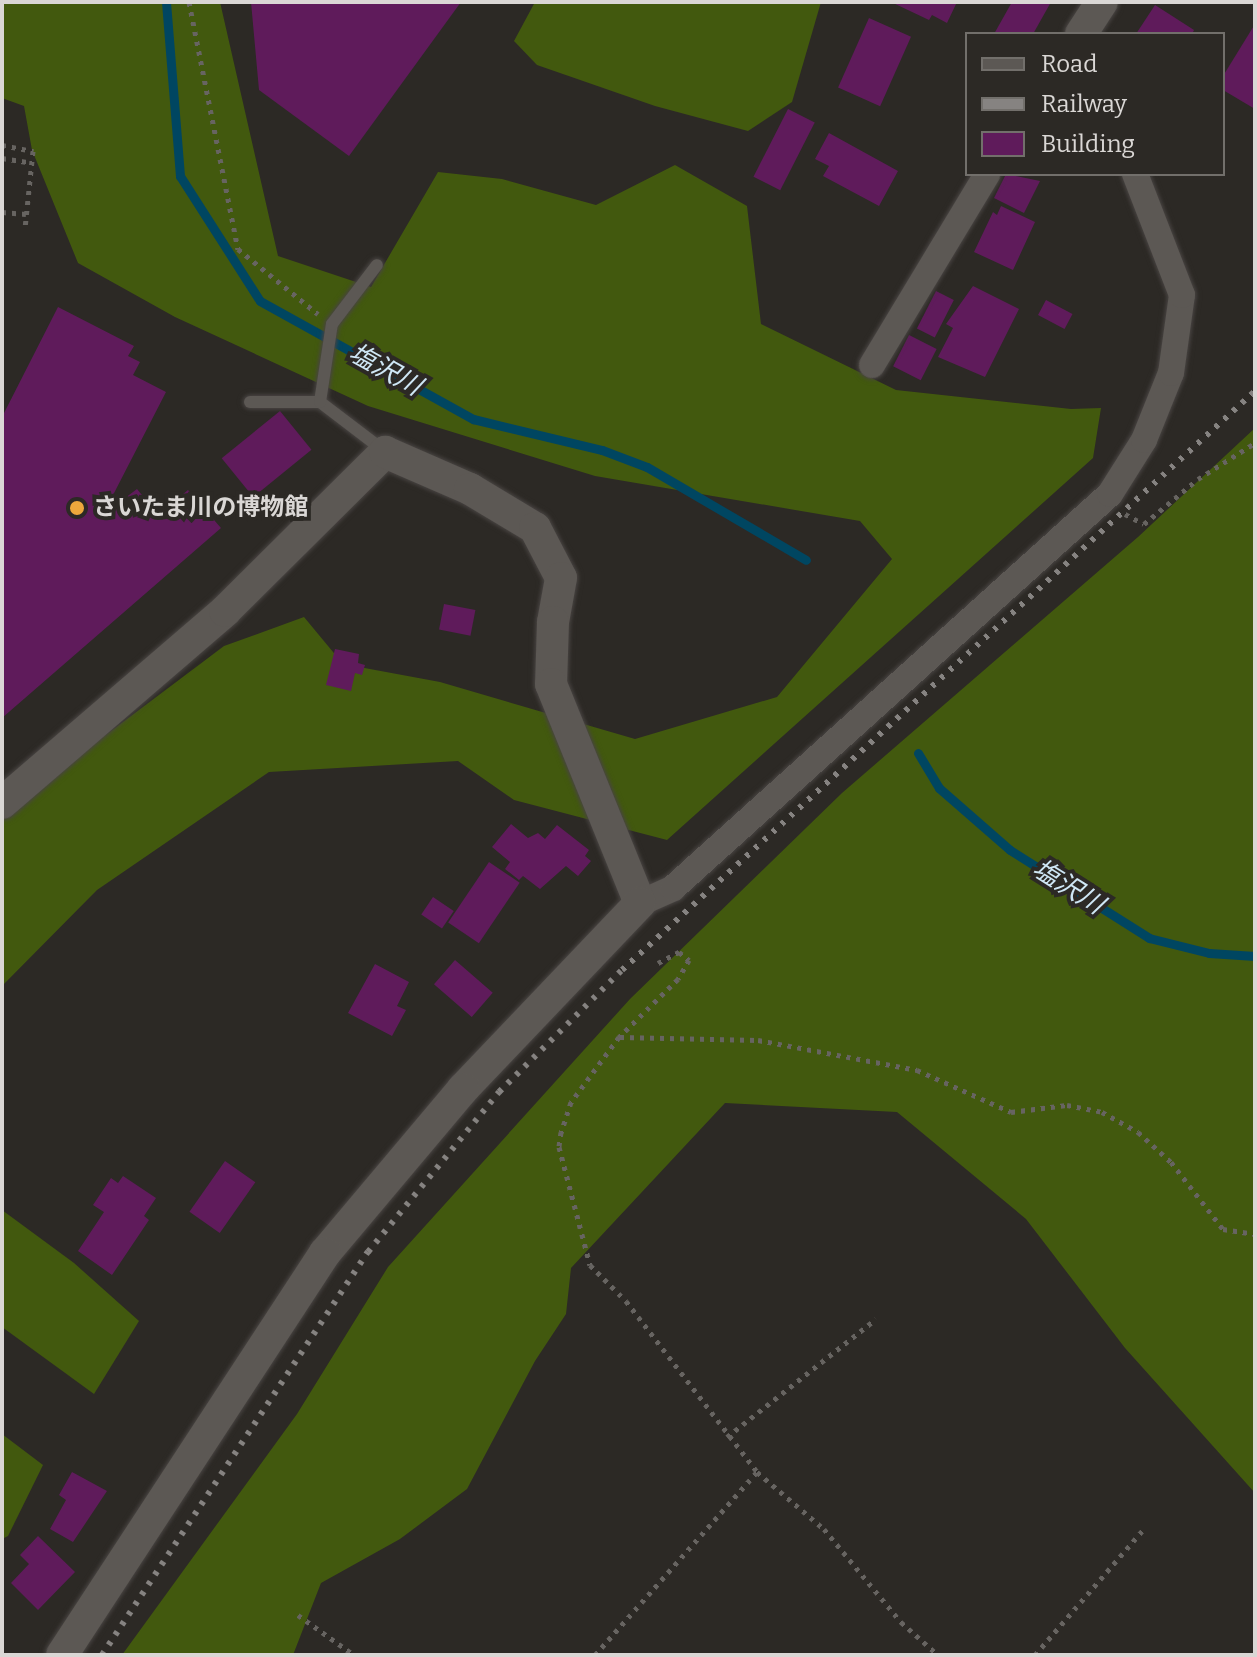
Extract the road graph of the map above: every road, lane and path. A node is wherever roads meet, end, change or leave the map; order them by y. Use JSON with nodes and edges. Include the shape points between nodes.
{"nodes":[{"id":1,"x":189,"y":2,"type":"edge"},
{"id":2,"x":1102,"y":2,"type":"edge"},
{"id":3,"x":1082,"y":32,"type":"edge"},
{"id":4,"x":2,"y":145,"type":"edge"},
{"id":5,"x":2,"y":158,"type":"edge"},
{"id":6,"x":32,"y":163,"type":"junction"},
{"id":7,"x":986,"y":176,"type":"edge"},
{"id":8,"x":1136,"y":176,"type":"edge"},
{"id":9,"x":2,"y":212,"type":"edge"},
{"id":10,"x":26,"y":214,"type":"junction"},
{"id":11,"x":25,"y":228,"type":"dead end"},
{"id":12,"x":377,"y":265,"type":"dead end"},
{"id":13,"x":332,"y":324,"type":"junction"},
{"id":14,"x":872,"y":365,"type":"dead end"},
{"id":15,"x":250,"y":402,"type":"dead end"},
{"id":16,"x":320,"y":402,"type":"junction"},
{"id":17,"x":1255,"y":443,"type":"edge"},
{"id":18,"x":385,"y":452,"type":"junction"},
{"id":19,"x":1110,"y":494,"type":"junction"},
{"id":20,"x":2,"y":803,"type":"edge"},
{"id":21,"x":640,"y":903,"type":"junction"},
{"id":22,"x":658,"y":963,"type":"dead end"},
{"id":23,"x":619,"y":1037,"type":"junction"},
{"id":24,"x":1255,"y":1234,"type":"edge"},
{"id":25,"x":876,"y":1319,"type":"dead end"},
{"id":26,"x":727,"y":1437,"type":"junction"},
{"id":27,"x":757,"y":1472,"type":"junction"},
{"id":28,"x":1142,"y":1531,"type":"dead end"},
{"id":29,"x":298,"y":1615,"type":"dead end"},
{"id":30,"x":62,"y":1655,"type":"edge"},
{"id":31,"x":354,"y":1655,"type":"edge"},
{"id":32,"x":595,"y":1655,"type":"edge"},
{"id":33,"x":938,"y":1655,"type":"edge"},
{"id":34,"x":1035,"y":1655,"type":"edge"}],
"edges":[{"from":1,"to":13,"type":"path","via":[[238,249]]},
{"from":2,"to":3,"type":"street"},
{"from":4,"to":6,"type":"path","via":[[33,151]]},
{"from":5,"to":6,"type":"path"},
{"from":6,"to":10,"type":"path"},
{"from":7,"to":14,"type":"street"},
{"from":8,"to":19,"type":"street","via":[[1182,295],[1171,373],[1144,440]]},
{"from":9,"to":10,"type":"path"},
{"from":10,"to":11,"type":"path"},
{"from":12,"to":13,"type":"lane"},
{"from":13,"to":16,"type":"lane"},
{"from":15,"to":16,"type":"lane"},
{"from":16,"to":18,"type":"lane"},
{"from":17,"to":19,"type":"path","via":[[1198,479],[1144,524],[1122,511]]},
{"from":18,"to":20,"type":"street","via":[[225,611]]},
{"from":18,"to":21,"type":"street","via":[[470,489],[535,528],[561,578],[551,684]]},
{"from":19,"to":21,"type":"street","via":[[673,888]]},
{"from":21,"to":30,"type":"street","via":[[463,1089],[325,1253]]},
{"from":22,"to":23,"type":"path","via":[[679,952],[689,960],[678,979]]},
{"from":23,"to":24,"type":"path","via":[[758,1040],[917,1070],[1011,1112],[1067,1105],[1102,1112],[1138,1132],[1171,1162],[1223,1229]]},
{"from":23,"to":26,"type":"path","via":[[571,1102],[561,1132],[559,1147],[577,1217],[590,1265],[626,1301]]},
{"from":25,"to":26,"type":"path"},
{"from":26,"to":27,"type":"path"},
{"from":27,"to":32,"type":"path"},
{"from":27,"to":33,"type":"path","via":[[824,1529],[901,1622]]},
{"from":28,"to":34,"type":"path"},
{"from":29,"to":31,"type":"path"}]}
